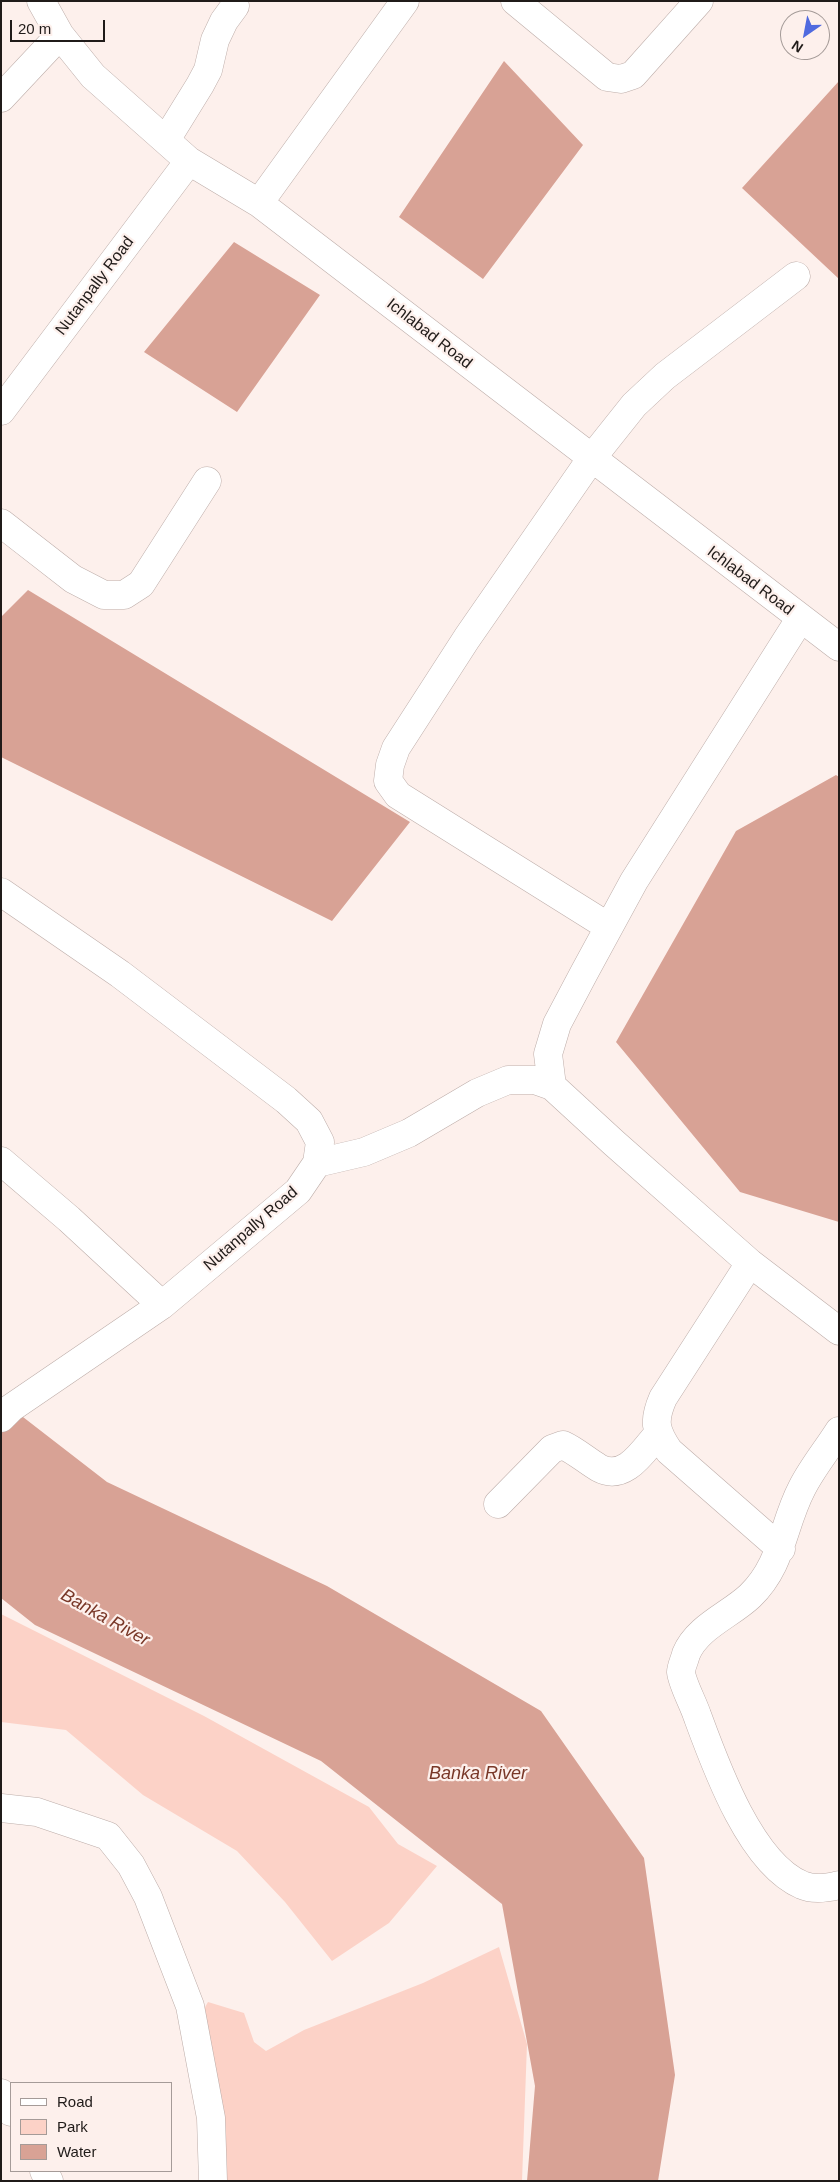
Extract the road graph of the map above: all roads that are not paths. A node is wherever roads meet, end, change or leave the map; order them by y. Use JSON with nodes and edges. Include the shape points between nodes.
{"nodes":[{"id":1,"x":41,"y":1,"type":"edge"},
{"id":2,"x":405,"y":1,"type":"edge"},
{"id":3,"x":515,"y":1,"type":"edge"},
{"id":4,"x":699,"y":1,"type":"edge"},
{"id":5,"x":235,"y":6,"type":"dead end"},
{"id":6,"x":60,"y":35,"type":"junction"},
{"id":7,"x":1,"y":98,"type":"edge"},
{"id":8,"x":166,"y":140,"type":"junction"},
{"id":9,"x":189,"y":161,"type":"junction"},
{"id":10,"x":258,"y":203,"type":"junction"},
{"id":11,"x":796,"y":276,"type":"dead end"},
{"id":12,"x":1,"y":411,"type":"edge"},
{"id":13,"x":591,"y":459,"type":"junction"},
{"id":14,"x":207,"y":482,"type":"dead end"},
{"id":15,"x":1,"y":524,"type":"edge"},
{"id":16,"x":800,"y":619,"type":"junction"},
{"id":17,"x":839,"y":647,"type":"edge"},
{"id":18,"x":1,"y":892,"type":"edge"},
{"id":19,"x":609,"y":927,"type":"junction"},
{"id":20,"x":552,"y":1086,"type":"junction"},
{"id":21,"x":1,"y":1161,"type":"edge"},
{"id":22,"x":317,"y":1163,"type":"junction"},
{"id":23,"x":750,"y":1263,"type":"junction"},
{"id":24,"x":162,"y":1305,"type":"junction"},
{"id":25,"x":839,"y":1331,"type":"edge"},
{"id":26,"x":6,"y":1413,"type":"edge"},
{"id":27,"x":839,"y":1431,"type":"edge"},
{"id":28,"x":658,"y":1434,"type":"junction"},
{"id":29,"x":498,"y":1504,"type":"dead end"},
{"id":30,"x":781,"y":1549,"type":"junction"},
{"id":31,"x":1,"y":1808,"type":"edge"},
{"id":32,"x":839,"y":1885,"type":"edge"},
{"id":33,"x":1,"y":2093,"type":"edge"},
{"id":34,"x":10,"y":2110,"type":"edge"},
{"id":35,"x":213,"y":2181,"type":"edge"}],
"edges":[{"from":1,"to":6,"type":"street","name":"Ichlabad Road"},
{"from":2,"to":10,"type":"street"},
{"from":3,"to":4,"type":"street","via":[[607,77],[621,79],[632,76]]},
{"from":5,"to":8,"type":"street","via":[[214,40],[208,70]]},
{"from":6,"to":7,"type":"street"},
{"from":6,"to":8,"type":"street","name":"Ichlabad Road","via":[[93,76]]},
{"from":8,"to":9,"type":"street","name":"Ichlabad Road"},
{"from":9,"to":10,"type":"street","name":"Ichlabad Road"},
{"from":9,"to":12,"type":"street","name":"Nutanpally Road"},
{"from":10,"to":13,"type":"street","name":"Ichlabad Road"},
{"from":11,"to":13,"type":"street","via":[[665,376],[634,406]]},
{"from":13,"to":16,"type":"street","name":"Ichlabad Road"},
{"from":13,"to":19,"type":"street","via":[[467,638],[396,748],[388,781],[398,795]]},
{"from":14,"to":15,"type":"street","via":[[141,584],[124,595],[104,595],[74,579]]},
{"from":16,"to":17,"type":"street","name":"Ichlabad Road"},
{"from":16,"to":19,"type":"street","via":[[634,881]]},
{"from":18,"to":22,"type":"street","via":[[120,974],[286,1100],[309,1121],[320,1142]]},
{"from":19,"to":20,"type":"street","via":[[557,1024],[548,1054]]},
{"from":20,"to":22,"type":"street","via":[[535,1080],[508,1080],[477,1093],[409,1133],[364,1152]]},
{"from":20,"to":23,"type":"street"},
{"from":21,"to":24,"type":"street","via":[[69,1218]]},
{"from":22,"to":24,"type":"street","name":"Nutanpally Road","via":[[298,1192]]},
{"from":23,"to":25,"type":"street"},
{"from":23,"to":28,"type":"street","via":[[664,1398],[656,1415]]},
{"from":24,"to":26,"type":"street","name":"Nutanpally Road"},
{"from":27,"to":30,"type":"street","via":[[802,1488],[787,1523]]},
{"from":28,"to":29,"type":"street","via":[[620,1471],[600,1468],[563,1445],[552,1449]]},
{"from":28,"to":30,"type":"street","via":[[669,1451]]},
{"from":30,"to":32,"type":"street","via":[[768,1575],[750,1596],[698,1636],[687,1652],[681,1671],[720,1777],[747,1829],[777,1868],[802,1886],[823,1889]]},
{"from":31,"to":35,"type":"street","via":[[37,1812],[108,1836],[132,1865],[148,1897],[190,2006],[211,2118]]},
{"from":33,"to":34,"type":"street"}]}
